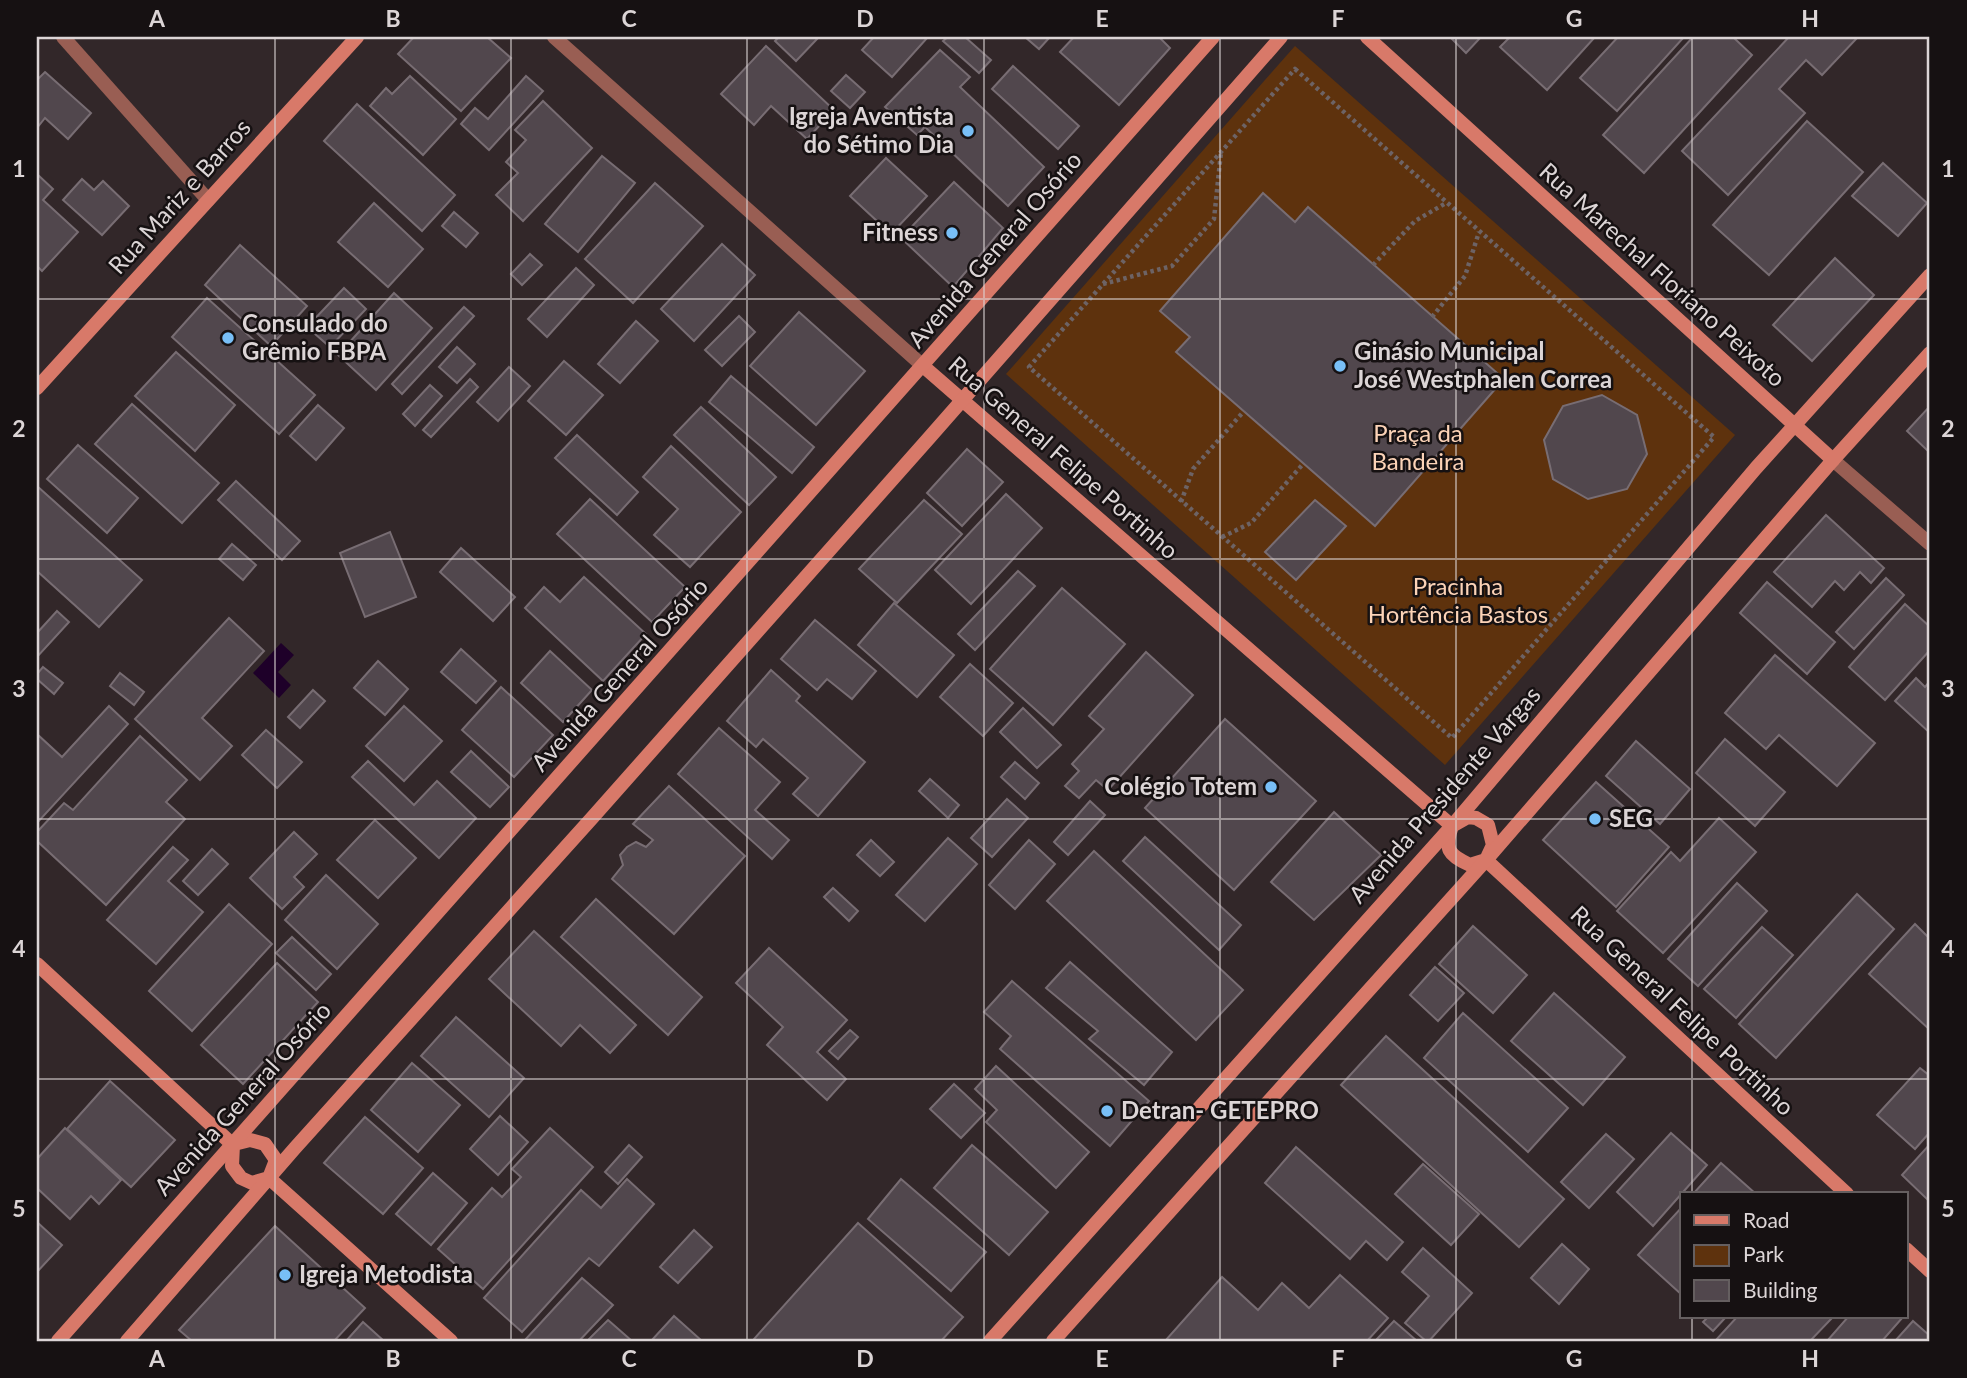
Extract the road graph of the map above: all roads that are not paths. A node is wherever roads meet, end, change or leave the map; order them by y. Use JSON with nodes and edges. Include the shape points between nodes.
{"nodes":[{"id":1,"x":64,"y":37,"type":"edge"},
{"id":2,"x":357,"y":37,"type":"edge"},
{"id":3,"x":554,"y":37,"type":"edge"},
{"id":4,"x":1213,"y":37,"type":"edge"},
{"id":5,"x":1281,"y":37,"type":"edge"},
{"id":6,"x":1367,"y":37,"type":"edge"},
{"id":7,"x":208,"y":200,"type":"junction"},
{"id":8,"x":1930,"y":275,"type":"edge"},
{"id":9,"x":1930,"y":353,"type":"edge"},
{"id":10,"x":923,"y":366,"type":"junction"},
{"id":11,"x":37,"y":388,"type":"edge"},
{"id":12,"x":962,"y":400,"type":"junction"},
{"id":13,"x":1794,"y":426,"type":"junction"},
{"id":14,"x":1833,"y":460,"type":"junction"},
{"id":15,"x":1930,"y":544,"type":"edge"},
{"id":16,"x":1452,"y":826,"type":"junction"},
{"id":17,"x":1486,"y":860,"type":"junction"},
{"id":18,"x":37,"y":964,"type":"edge"},
{"id":19,"x":233,"y":1145,"type":"junction"},
{"id":20,"x":269,"y":1178,"type":"junction"},
{"id":21,"x":1845,"y":1192,"type":"edge"},
{"id":22,"x":1908,"y":1251,"type":"edge"},
{"id":23,"x":1930,"y":1271,"type":"edge"},
{"id":24,"x":58,"y":1341,"type":"edge"},
{"id":25,"x":127,"y":1341,"type":"edge"},
{"id":26,"x":451,"y":1341,"type":"edge"},
{"id":27,"x":990,"y":1341,"type":"edge"},
{"id":28,"x":1053,"y":1341,"type":"edge"}],
"edges":[{"from":1,"to":7,"type":"street"},
{"from":2,"to":7,"type":"street","name":"Rua Mariz e Barros"},
{"from":3,"to":10,"type":"street","name":"Rua General Felipe Portinho"},
{"from":4,"to":10,"type":"street","name":"Avenida General Osório"},
{"from":5,"to":12,"type":"street"},
{"from":6,"to":13,"type":"street","name":"Rua Marechal Floriano Peixoto"},
{"from":7,"to":11,"type":"street","name":"Rua Mariz e Barros"},
{"from":8,"to":13,"type":"street","name":"Avenida Presidente Vargas"},
{"from":9,"to":14,"type":"street"},
{"from":10,"to":12,"type":"street","name":"Rua General Felipe Portinho"},
{"from":10,"to":19,"type":"street","name":"Avenida General Osório"},
{"from":12,"to":16,"type":"street","name":"Rua General Felipe Portinho"},
{"from":12,"to":20,"type":"street"},
{"from":13,"to":14,"type":"street","name":"Rua Marechal Floriano Peixoto"},
{"from":13,"to":16,"type":"street","name":"Avenida Presidente Vargas"},
{"from":14,"to":15,"type":"street","name":"Rua Marechal Floriano Peixoto"},
{"from":14,"to":17,"type":"street"},
{"from":16,"to":17,"type":"street","via":[[1447,841],[1457,859],[1470,865]]},
{"from":16,"to":17,"type":"street","via":[[1468,817],[1488,825],[1493,845]]},
{"from":16,"to":27,"type":"street","name":"Avenida Presidente Vargas"},
{"from":17,"to":21,"type":"street","name":"Rua General Felipe Portinho"},
{"from":17,"to":28,"type":"street"},
{"from":18,"to":19,"type":"street"},
{"from":19,"to":20,"type":"street","via":[[232,1166],[241,1178],[252,1183]]},
{"from":19,"to":20,"type":"street","via":[[250,1140],[265,1144],[276,1160]]},
{"from":19,"to":24,"type":"street","name":"Avenida General Osório"},
{"from":20,"to":25,"type":"street"},
{"from":20,"to":26,"type":"street"},
{"from":22,"to":23,"type":"street"}]}
